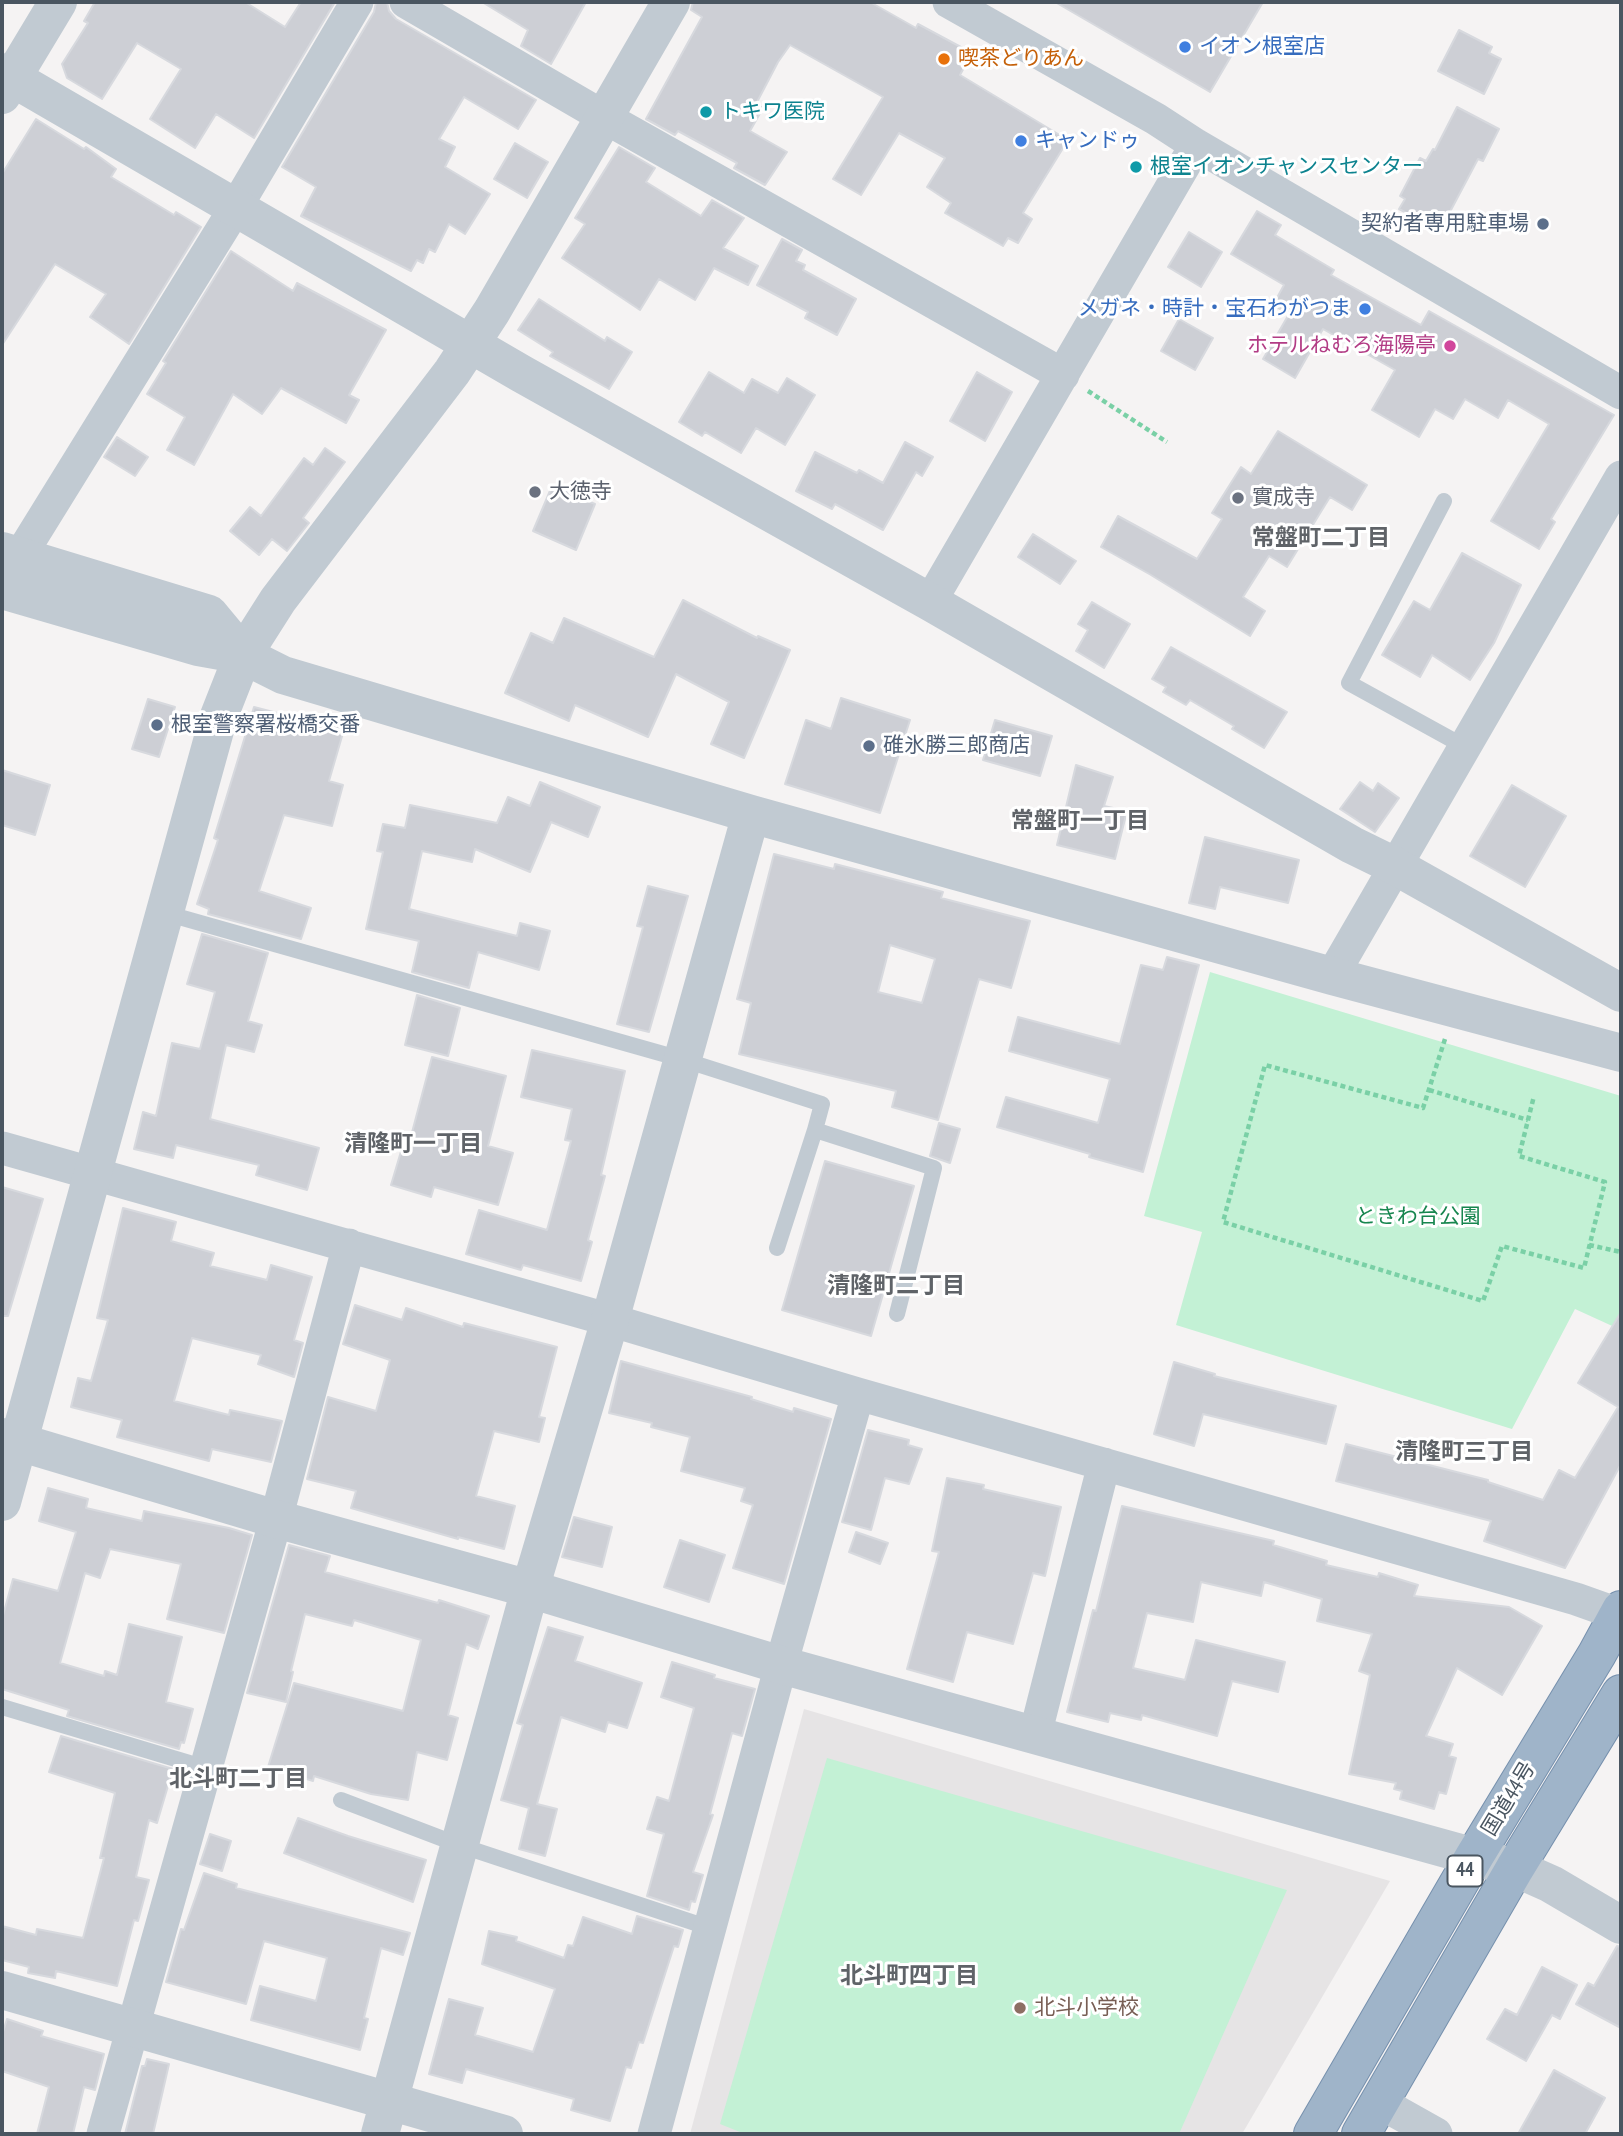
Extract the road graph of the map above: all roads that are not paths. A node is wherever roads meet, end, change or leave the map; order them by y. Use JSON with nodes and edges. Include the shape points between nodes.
{"nodes":[{"id":1,"x":58,"y":2,"type":"edge"},
{"id":2,"x":357,"y":2,"type":"edge"},
{"id":3,"x":405,"y":2,"type":"edge"},
{"id":4,"x":671,"y":2,"type":"edge"},
{"id":5,"x":949,"y":2,"type":"edge"},
{"id":6,"x":5,"y":82,"type":"edge"},
{"id":7,"x":604,"y":117,"type":"junction"},
{"id":8,"x":1196,"y":145,"type":"junction"},
{"id":9,"x":236,"y":207,"type":"junction"},
{"id":10,"x":471,"y":343,"type":"junction"},
{"id":11,"x":1063,"y":374,"type":"junction"},
{"id":12,"x":1621,"y":393,"type":"edge"},
{"id":13,"x":1621,"y":477,"type":"edge"},
{"id":14,"x":1444,"y":501,"type":"dead end"},
{"id":15,"x":11,"y":553,"type":"edge"},
{"id":16,"x":2,"y":591,"type":"edge"},
{"id":17,"x":930,"y":602,"type":"junction"},
{"id":18,"x":243,"y":655,"type":"junction"},
{"id":19,"x":1466,"y":748,"type":"junction"},
{"id":20,"x":751,"y":814,"type":"junction"},
{"id":21,"x":1395,"y":866,"type":"junction"},
{"id":22,"x":165,"y":913,"type":"junction"},
{"id":23,"x":1332,"y":976,"type":"junction"},
{"id":24,"x":1621,"y":993,"type":"edge"},
{"id":25,"x":1621,"y":1053,"type":"edge"},
{"id":26,"x":681,"y":1059,"type":"junction"},
{"id":27,"x":815,"y":1130,"type":"junction"},
{"id":28,"x":2,"y":1148,"type":"edge"},
{"id":29,"x":92,"y":1175,"type":"junction"},
{"id":30,"x":349,"y":1245,"type":"junction"},
{"id":31,"x":777,"y":1248,"type":"dead end"},
{"id":32,"x":897,"y":1314,"type":"dead end"},
{"id":33,"x":610,"y":1320,"type":"junction"},
{"id":34,"x":858,"y":1394,"type":"junction"},
{"id":35,"x":10,"y":1440,"type":"edge"},
{"id":36,"x":1104,"y":1464,"type":"junction"},
{"id":37,"x":2,"y":1502,"type":"edge"},
{"id":38,"x":276,"y":1519,"type":"junction"},
{"id":39,"x":530,"y":1589,"type":"junction"},
{"id":40,"x":1620,"y":1613,"type":"edge"},
{"id":41,"x":781,"y":1665,"type":"junction"},
{"id":42,"x":1621,"y":1695,"type":"edge"},
{"id":43,"x":2,"y":1707,"type":"edge"},
{"id":44,"x":1035,"y":1735,"type":"junction"},
{"id":45,"x":206,"y":1768,"type":"junction"},
{"id":46,"x":341,"y":1800,"type":"dead end"},
{"id":47,"x":459,"y":1845,"type":"junction"},
{"id":48,"x":1474,"y":1857,"type":"junction"},
{"id":49,"x":1515,"y":1868,"type":"junction"},
{"id":50,"x":1621,"y":1925,"type":"edge"},
{"id":51,"x":710,"y":1928,"type":"junction"},
{"id":52,"x":2,"y":1990,"type":"edge"},
{"id":53,"x":134,"y":2028,"type":"junction"},
{"id":54,"x":384,"y":2118,"type":"edge"},
{"id":55,"x":1370,"y":2118,"type":"edge"},
{"id":56,"x":103,"y":2134,"type":"edge"},
{"id":57,"x":504,"y":2134,"type":"edge"},
{"id":58,"x":654,"y":2134,"type":"edge"},
{"id":59,"x":1313,"y":2134,"type":"edge"},
{"id":60,"x":1436,"y":2134,"type":"edge"}],
"edges":[{"from":1,"to":6,"type":"street"},
{"from":2,"to":9,"type":"street"},
{"from":3,"to":7,"type":"street"},
{"from":4,"to":7,"type":"street"},
{"from":5,"to":8,"type":"street"},
{"from":6,"to":9,"type":"street"},
{"from":7,"to":10,"type":"street"},
{"from":7,"to":11,"type":"street"},
{"from":8,"to":11,"type":"street"},
{"from":8,"to":12,"type":"street"},
{"from":9,"to":10,"type":"street"},
{"from":9,"to":15,"type":"street"},
{"from":10,"to":17,"type":"street"},
{"from":10,"to":18,"type":"street","via":[[278,600]]},
{"from":11,"to":17,"type":"street"},
{"from":13,"to":19,"type":"street"},
{"from":14,"to":19,"type":"lane","via":[[1349,682]]},
{"from":15,"to":16,"type":"street"},
{"from":15,"to":18,"type":"street","via":[[209,614]]},
{"from":16,"to":18,"type":"street","via":[[198,647]]},
{"from":17,"to":21,"type":"street"},
{"from":18,"to":20,"type":"street","via":[[284,675]]},
{"from":18,"to":22,"type":"street","via":[[219,716]]},
{"from":19,"to":21,"type":"street"},
{"from":20,"to":23,"type":"street"},
{"from":20,"to":26,"type":"street"},
{"from":21,"to":23,"type":"street"},
{"from":21,"to":24,"type":"street"},
{"from":22,"to":26,"type":"lane"},
{"from":22,"to":29,"type":"street"},
{"from":23,"to":25,"type":"street"},
{"from":26,"to":27,"type":"lane","via":[[822,1104]]},
{"from":26,"to":33,"type":"street"},
{"from":27,"to":31,"type":"lane"},
{"from":27,"to":32,"type":"lane","via":[[934,1168]]},
{"from":28,"to":29,"type":"street"},
{"from":29,"to":30,"type":"street"},
{"from":29,"to":35,"type":"street"},
{"from":30,"to":33,"type":"street"},
{"from":30,"to":38,"type":"street"},
{"from":33,"to":34,"type":"street"},
{"from":33,"to":39,"type":"street"},
{"from":34,"to":36,"type":"street"},
{"from":34,"to":41,"type":"street"},
{"from":35,"to":37,"type":"street"},
{"from":35,"to":38,"type":"street"},
{"from":36,"to":40,"type":"street"},
{"from":36,"to":44,"type":"street"},
{"from":38,"to":39,"type":"street"},
{"from":38,"to":45,"type":"street"},
{"from":39,"to":41,"type":"street"},
{"from":39,"to":47,"type":"street"},
{"from":40,"to":48,"type":"highway","name":"国道44号","number":"44"},
{"from":41,"to":44,"type":"street"},
{"from":41,"to":51,"type":"street"},
{"from":42,"to":49,"type":"highway","name":"国道44号","number":"44"},
{"from":43,"to":45,"type":"lane"},
{"from":44,"to":48,"type":"street"},
{"from":45,"to":53,"type":"street"},
{"from":46,"to":47,"type":"lane"},
{"from":47,"to":51,"type":"lane"},
{"from":47,"to":54,"type":"street"},
{"from":48,"to":49,"type":"street"},
{"from":48,"to":59,"type":"highway","name":"国道44号","number":"44"},
{"from":49,"to":50,"type":"street"},
{"from":49,"to":55,"type":"highway","name":"国道44号","number":"44"},
{"from":51,"to":58,"type":"street"},
{"from":52,"to":53,"type":"street"},
{"from":53,"to":54,"type":"street"},
{"from":53,"to":56,"type":"street"},
{"from":54,"to":57,"type":"street"},
{"from":55,"to":60,"type":"street"}]}
